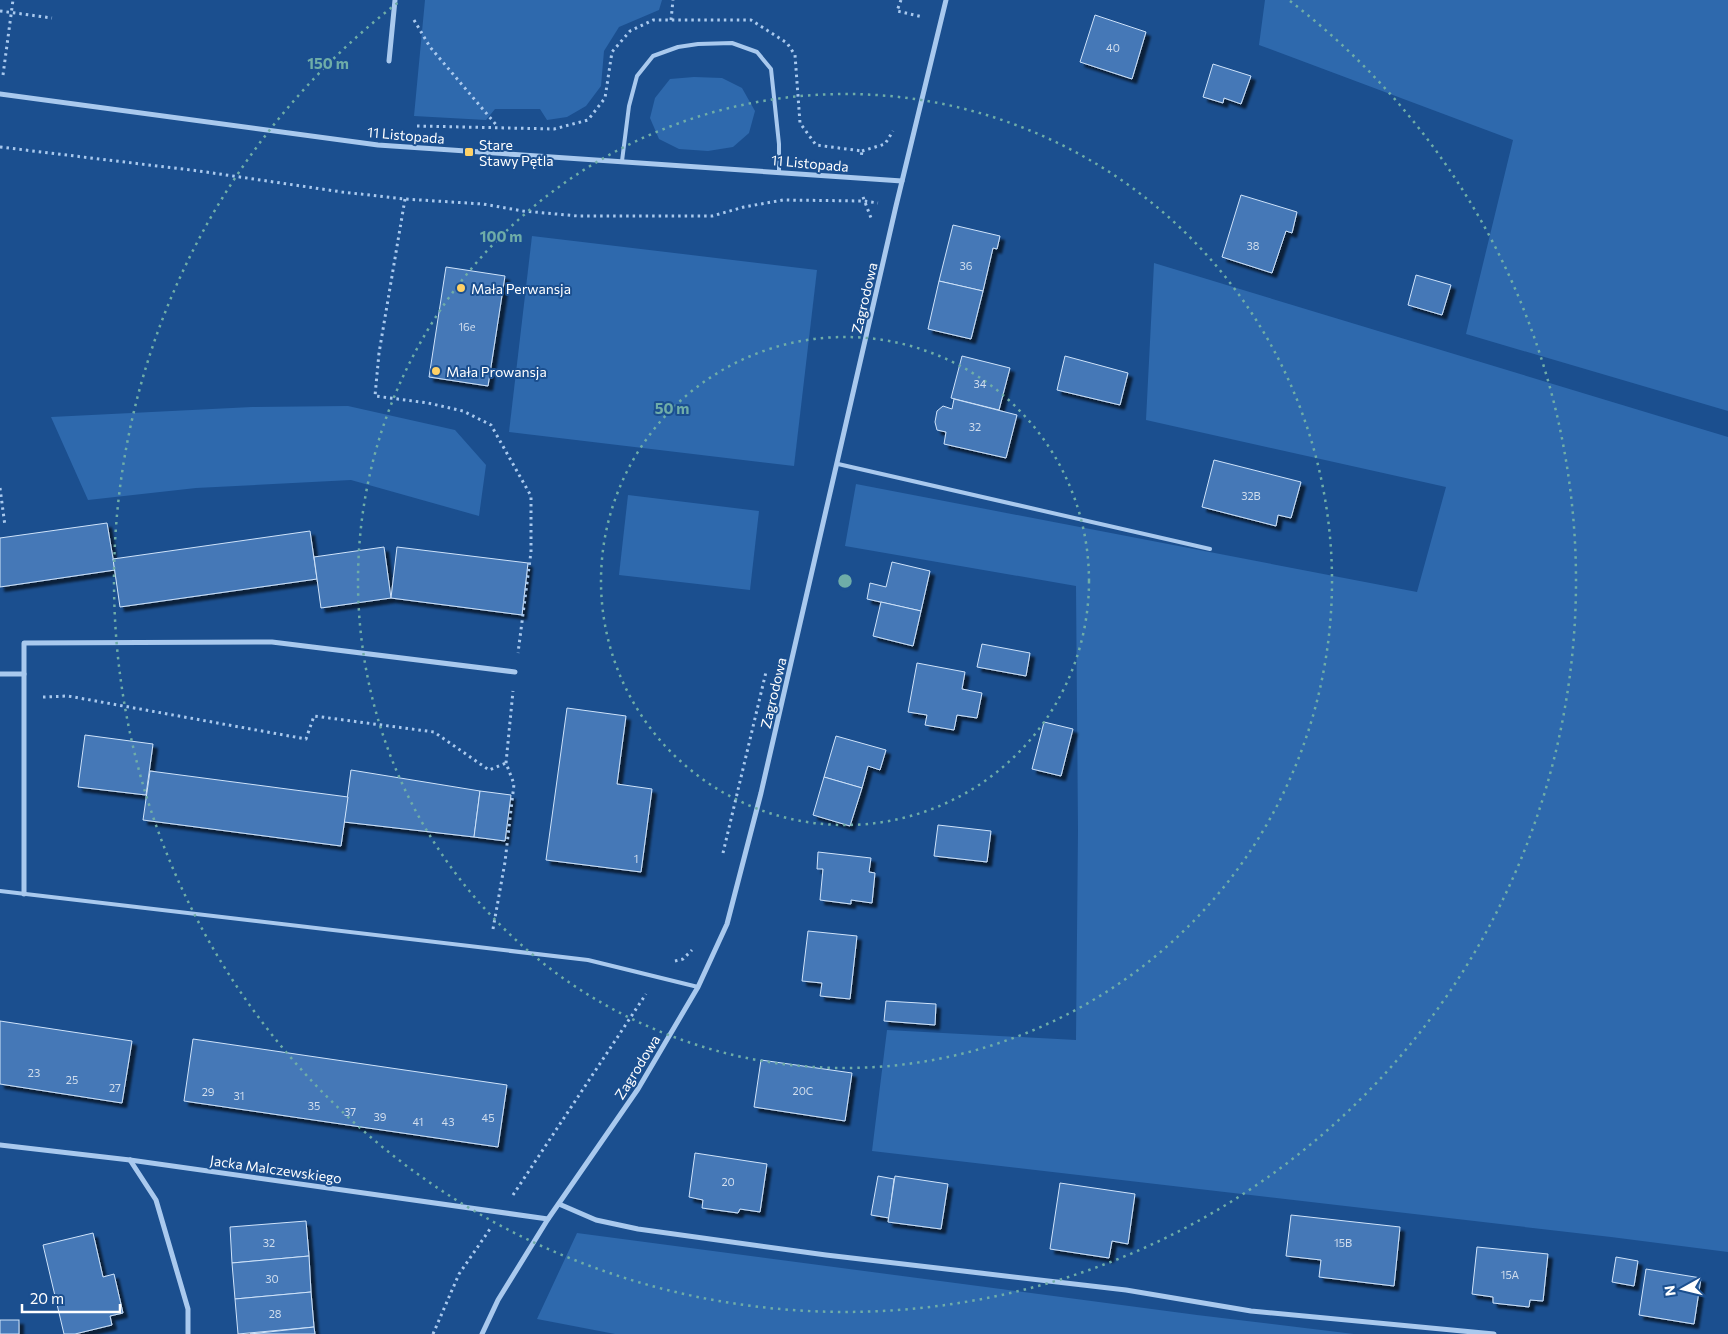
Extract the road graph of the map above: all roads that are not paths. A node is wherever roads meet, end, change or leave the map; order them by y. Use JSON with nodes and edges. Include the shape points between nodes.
{"nodes":[{"id":1,"x":395,"y":0,"type":"edge"},
{"id":2,"x":946,"y":0,"type":"edge"},
{"id":3,"x":388,"y":61,"type":"dead end"},
{"id":4,"x":0,"y":94,"type":"edge"},
{"id":5,"x":622,"y":161,"type":"junction"},
{"id":6,"x":779,"y":171,"type":"junction"},
{"id":7,"x":902,"y":181,"type":"junction"},
{"id":8,"x":838,"y":464,"type":"junction"},
{"id":9,"x":1210,"y":549,"type":"dead end"},
{"id":10,"x":515,"y":672,"type":"road end"},
{"id":11,"x":0,"y":674,"type":"edge"},
{"id":12,"x":24,"y":674,"type":"junction"},
{"id":13,"x":0,"y":891,"type":"edge"},
{"id":14,"x":24,"y":894,"type":"junction"},
{"id":15,"x":698,"y":987,"type":"junction"},
{"id":16,"x":0,"y":1146,"type":"edge"},
{"id":17,"x":130,"y":1160,"type":"junction"},
{"id":18,"x":559,"y":1204,"type":"junction"},
{"id":19,"x":548,"y":1219,"type":"junction"},
{"id":20,"x":188,"y":1334,"type":"edge"},
{"id":21,"x":482,"y":1334,"type":"edge"},
{"id":22,"x":1494,"y":1334,"type":"edge"}],
"edges":[{"from":1,"to":3,"type":"street"},
{"from":2,"to":7,"type":"street","name":"Zagrodowa"},
{"from":4,"to":5,"type":"street","name":"11 Listopada","via":[[378,145]]},
{"from":5,"to":6,"type":"street","name":"11 Listopada"},
{"from":5,"to":6,"type":"lane","via":[[629,106],[637,76],[653,56],[678,47],[732,44],[757,52],[771,69]]},
{"from":6,"to":7,"type":"street","name":"11 Listopada"},
{"from":7,"to":8,"type":"street","name":"Zagrodowa"},
{"from":8,"to":9,"type":"lane"},
{"from":8,"to":15,"type":"street","name":"Zagrodowa","via":[[727,924]]},
{"from":10,"to":12,"type":"street","via":[[272,642],[24,643]]},
{"from":11,"to":12,"type":"street"},
{"from":12,"to":14,"type":"street"},
{"from":13,"to":14,"type":"lane"},
{"from":14,"to":15,"type":"lane","via":[[588,960]]},
{"from":15,"to":18,"type":"street","name":"Zagrodowa","via":[[638,1089]]},
{"from":16,"to":17,"type":"street","name":"Jacka Malczewskiego"},
{"from":17,"to":19,"type":"street","name":"Jacka Malczewskiego"},
{"from":17,"to":20,"type":"street","via":[[156,1200],[188,1309]]},
{"from":18,"to":19,"type":"street","name":"Zagrodowa"},
{"from":18,"to":22,"type":"street","via":[[596,1220],[647,1231],[1126,1290],[1251,1311]]},
{"from":19,"to":21,"type":"street","name":"Zagrodowa","via":[[498,1300]]}]}
